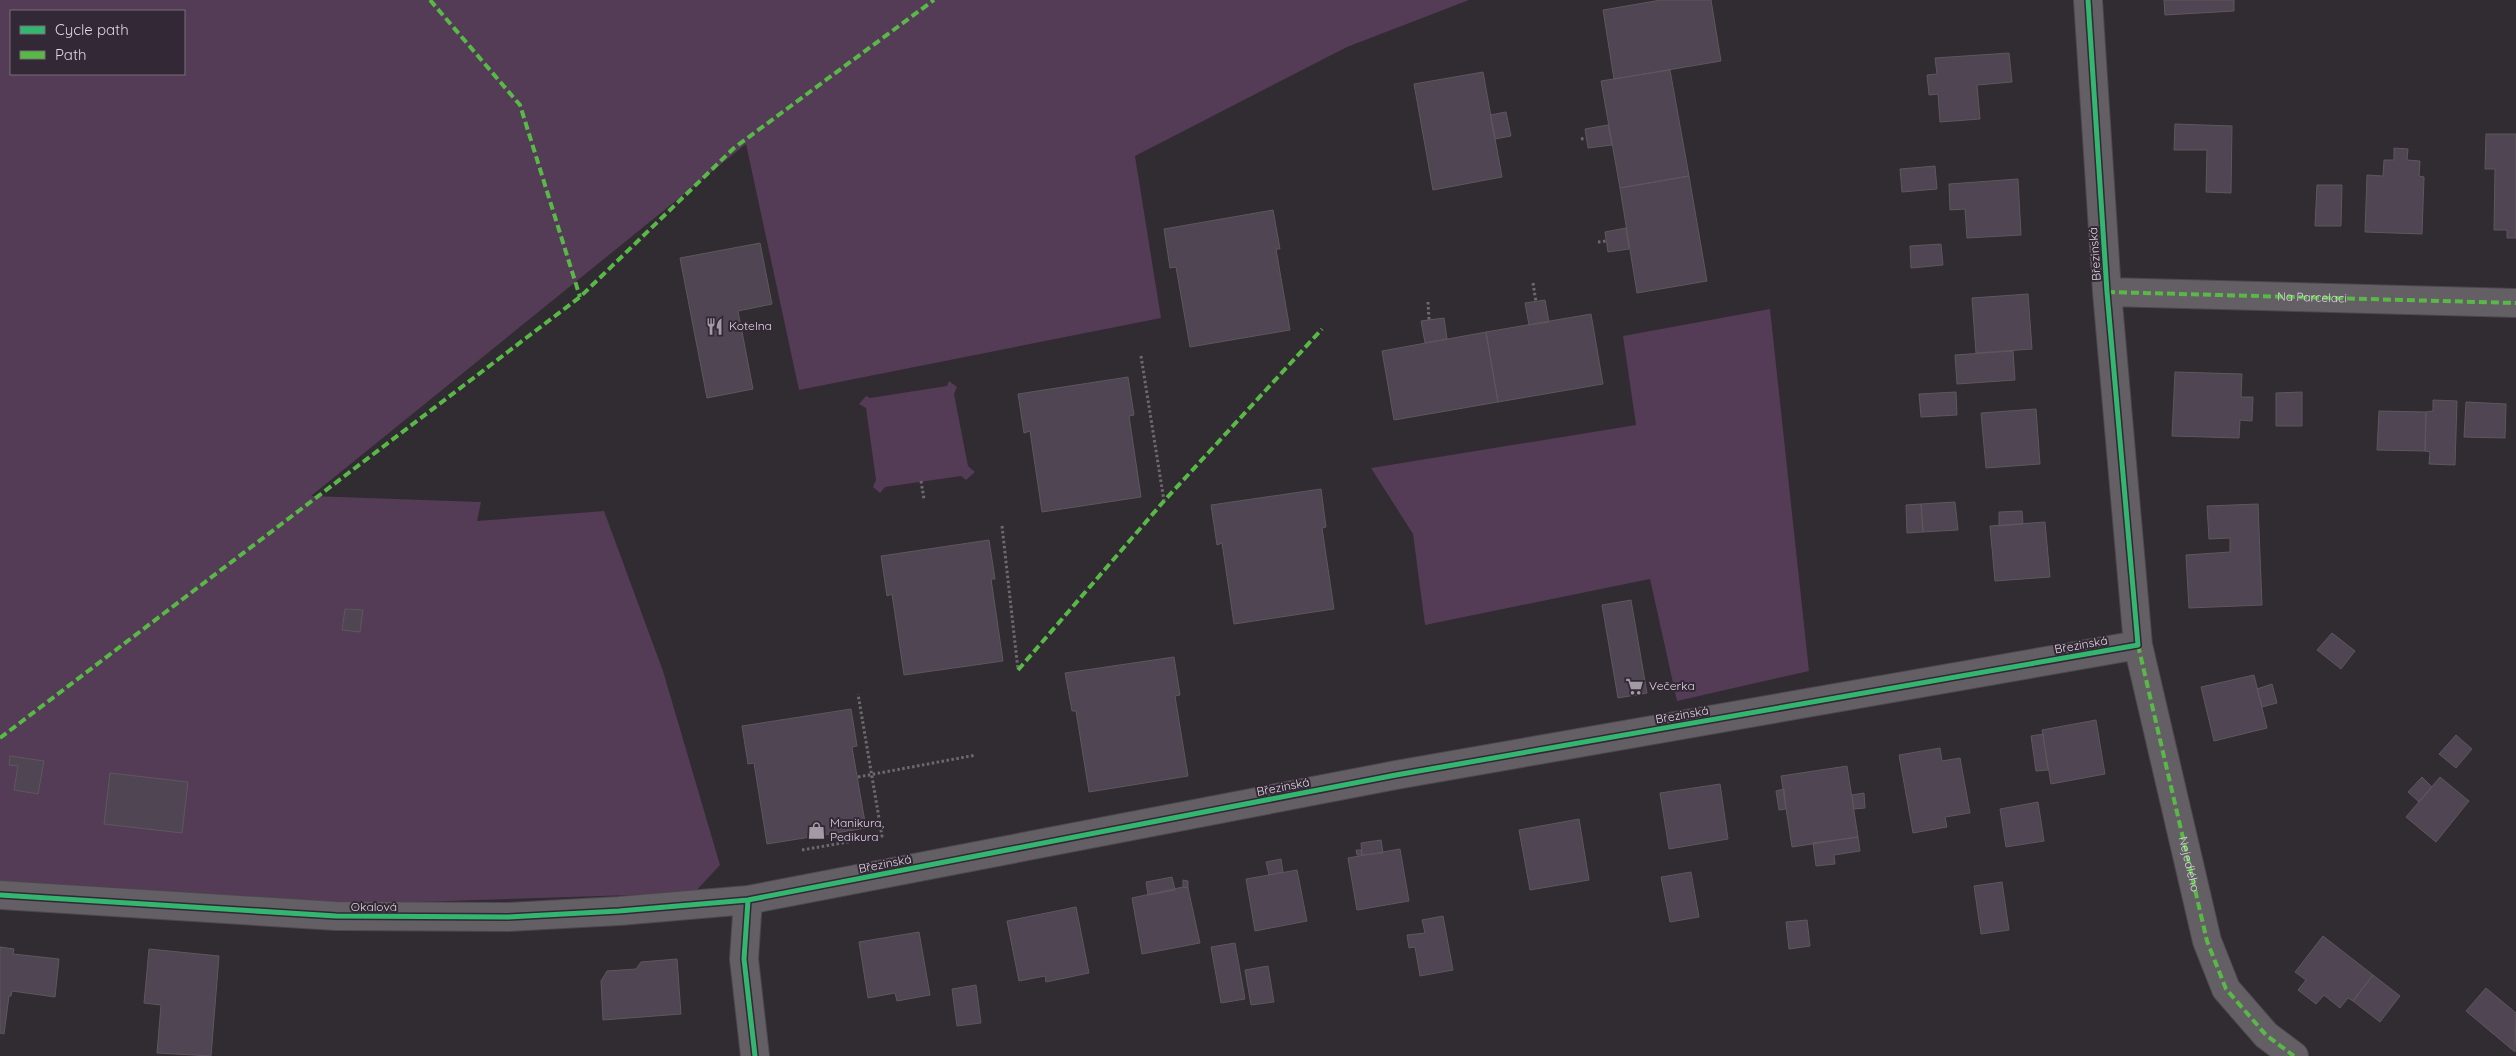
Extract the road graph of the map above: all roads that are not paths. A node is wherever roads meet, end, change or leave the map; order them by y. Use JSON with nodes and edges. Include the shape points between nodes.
{"nodes":[{"id":1,"x":2088,"y":0,"type":"edge"},
{"id":2,"x":2107,"y":292,"type":"junction"},
{"id":3,"x":2516,"y":303,"type":"edge"},
{"id":4,"x":2138,"y":645,"type":"junction"},
{"id":5,"x":0,"y":896,"type":"edge"},
{"id":6,"x":748,"y":900,"type":"junction"},
{"id":7,"x":755,"y":1056,"type":"edge"},
{"id":8,"x":2294,"y":1056,"type":"edge"}],
"edges":[{"from":1,"to":2,"type":"street","name":"Březinská"},
{"from":2,"to":3,"type":"street","name":"Na Parcelaci"},
{"from":2,"to":4,"type":"street","name":"Březinská"},
{"from":4,"to":6,"type":"street","name":"Březinská","via":[[1396,775]]},
{"from":4,"to":8,"type":"street","name":"Nejedlého","via":[[2207,941],[2226,989],[2266,1035]]},
{"from":5,"to":6,"type":"street","name":"Okalová","via":[[375,917],[508,917]]},
{"from":6,"to":7,"type":"street","via":[[744,960]]}]}
